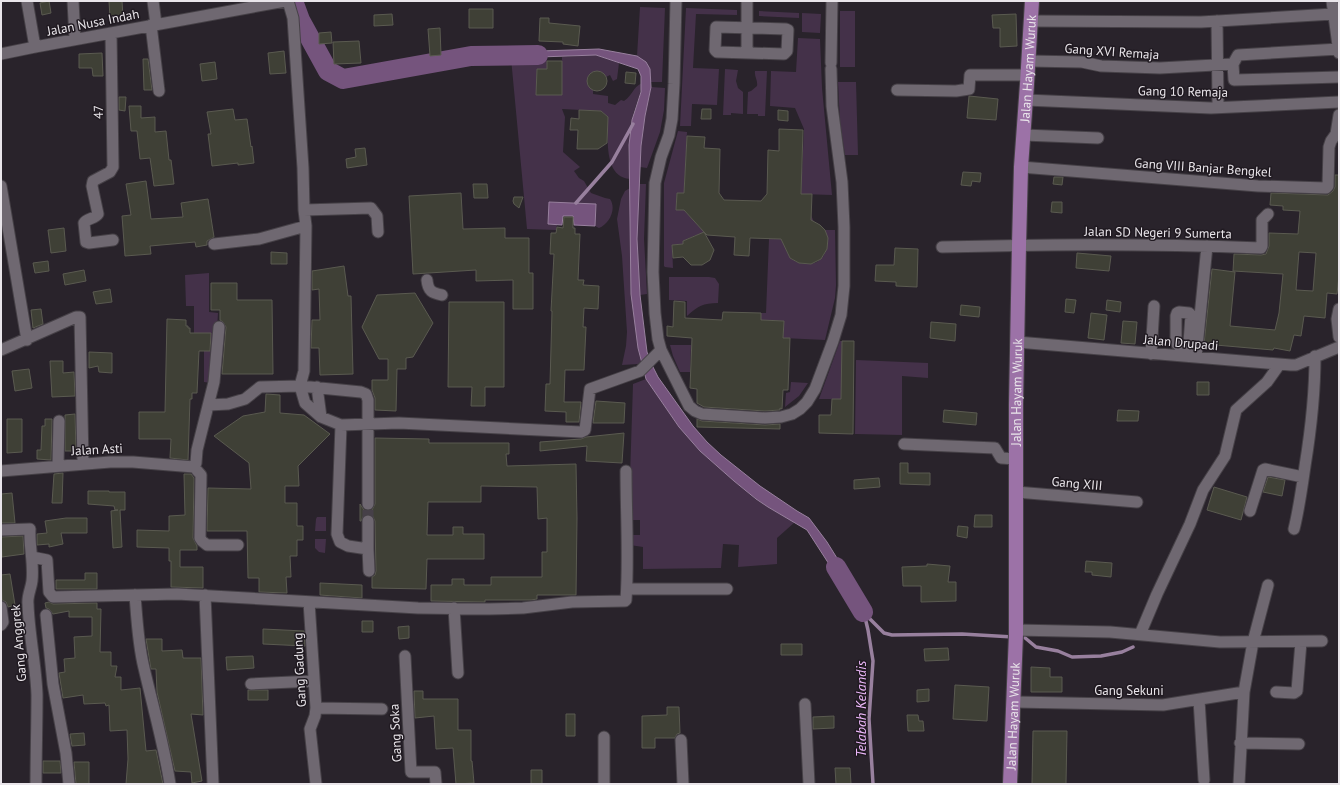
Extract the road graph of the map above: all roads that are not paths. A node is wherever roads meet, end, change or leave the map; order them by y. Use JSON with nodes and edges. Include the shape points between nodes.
{"nodes":[{"id":1,"x":28,"y":1,"type":"edge"},
{"id":2,"x":74,"y":1,"type":"edge"},
{"id":3,"x":153,"y":1,"type":"edge"},
{"id":4,"x":285,"y":1,"type":"edge"},
{"id":5,"x":288,"y":1,"type":"edge"},
{"id":6,"x":676,"y":1,"type":"edge"},
{"id":7,"x":747,"y":1,"type":"edge"},
{"id":8,"x":832,"y":1,"type":"edge"},
{"id":9,"x":1032,"y":1,"type":"edge"},
{"id":10,"x":1332,"y":1,"type":"edge"},
{"id":11,"x":1333,"y":14,"type":"junction"},
{"id":12,"x":1031,"y":21,"type":"junction"},
{"id":13,"x":1217,"y":21,"type":"junction"},
{"id":14,"x":153,"y":25,"type":"junction"},
{"id":15,"x":747,"y":28,"type":"junction"},
{"id":16,"x":111,"y":33,"type":"junction"},
{"id":17,"x":75,"y":39,"type":"junction"},
{"id":18,"x":35,"y":47,"type":"junction"},
{"id":19,"x":1339,"y":49,"type":"edge"},
{"id":20,"x":747,"y":53,"type":"junction"},
{"id":21,"x":1339,"y":53,"type":"edge"},
{"id":22,"x":1,"y":54,"type":"edge"},
{"id":23,"x":1029,"y":60,"type":"junction"},
{"id":24,"x":1233,"y":64,"type":"junction"},
{"id":25,"x":1217,"y":65,"type":"junction"},
{"id":26,"x":1028,"y":75,"type":"junction"},
{"id":27,"x":1339,"y":77,"type":"edge"},
{"id":28,"x":897,"y":90,"type":"dead end"},
{"id":29,"x":159,"y":91,"type":"dead end"},
{"id":30,"x":1026,"y":100,"type":"junction"},
{"id":31,"x":1339,"y":102,"type":"edge"},
{"id":32,"x":1218,"y":103,"type":"dead end"},
{"id":33,"x":1339,"y":115,"type":"edge"},
{"id":34,"x":1024,"y":135,"type":"junction"},
{"id":35,"x":1098,"y":138,"type":"dead end"},
{"id":36,"x":1021,"y":167,"type":"junction"},
{"id":37,"x":1,"y":186,"type":"edge"},
{"id":38,"x":304,"y":210,"type":"junction"},
{"id":39,"x":1268,"y":214,"type":"dead end"},
{"id":40,"x":306,"y":226,"type":"junction"},
{"id":41,"x":378,"y":232,"type":"dead end"},
{"id":42,"x":113,"y":240,"type":"dead end"},
{"id":43,"x":214,"y":244,"type":"dead end"},
{"id":44,"x":1018,"y":245,"type":"junction"},
{"id":45,"x":1207,"y":246,"type":"junction"},
{"id":46,"x":942,"y":247,"type":"dead end"},
{"id":47,"x":427,"y":280,"type":"dead end"},
{"id":48,"x":442,"y":295,"type":"dead end"},
{"id":49,"x":1154,"y":306,"type":"dead end"},
{"id":50,"x":1339,"y":309,"type":"edge"},
{"id":51,"x":219,"y":327,"type":"dead end"},
{"id":52,"x":1339,"y":337,"type":"edge"},
{"id":53,"x":27,"y":340,"type":"junction"},
{"id":54,"x":1017,"y":342,"type":"junction"},
{"id":55,"x":1339,"y":348,"type":"edge"},
{"id":56,"x":1,"y":350,"type":"edge"},
{"id":57,"x":661,"y":350,"type":"junction"},
{"id":58,"x":1151,"y":354,"type":"junction"},
{"id":59,"x":1316,"y":356,"type":"junction"},
{"id":60,"x":1196,"y":357,"type":"junction"},
{"id":61,"x":1284,"y":365,"type":"junction"},
{"id":62,"x":300,"y":386,"type":"junction"},
{"id":63,"x":317,"y":387,"type":"junction"},
{"id":64,"x":209,"y":405,"type":"junction"},
{"id":65,"x":321,"y":417,"type":"junction"},
{"id":66,"x":59,"y":421,"type":"dead end"},
{"id":67,"x":367,"y":424,"type":"junction"},
{"id":68,"x":341,"y":425,"type":"junction"},
{"id":69,"x":904,"y":444,"type":"dead end"},
{"id":70,"x":1016,"y":459,"type":"junction"},
{"id":71,"x":83,"y":464,"type":"junction"},
{"id":72,"x":58,"y":466,"type":"junction"},
{"id":73,"x":194,"y":467,"type":"junction"},
{"id":74,"x":1,"y":470,"type":"edge"},
{"id":75,"x":626,"y":471,"type":"dead end"},
{"id":76,"x":1303,"y":477,"type":"junction"},
{"id":77,"x":1016,"y":492,"type":"junction"},
{"id":78,"x":1137,"y":502,"type":"dead end"},
{"id":79,"x":368,"y":504,"type":"tunnel mouth"},
{"id":80,"x":1250,"y":510,"type":"dead end"},
{"id":81,"x":368,"y":521,"type":"tunnel mouth"},
{"id":82,"x":1294,"y":529,"type":"dead end"},
{"id":83,"x":1,"y":530,"type":"edge"},
{"id":84,"x":238,"y":545,"type":"dead end"},
{"id":85,"x":368,"y":549,"type":"junction"},
{"id":86,"x":32,"y":557,"type":"junction"},
{"id":87,"x":368,"y":572,"type":"dead end"},
{"id":88,"x":1268,"y":585,"type":"dead end"},
{"id":89,"x":627,"y":589,"type":"junction"},
{"id":90,"x":727,"y":589,"type":"dead end"},
{"id":91,"x":134,"y":595,"type":"junction"},
{"id":92,"x":205,"y":595,"type":"junction"},
{"id":93,"x":309,"y":602,"type":"junction"},
{"id":94,"x":1,"y":608,"type":"edge"},
{"id":95,"x":454,"y":608,"type":"junction"},
{"id":96,"x":46,"y":615,"type":"dead end"},
{"id":97,"x":1,"y":625,"type":"edge"},
{"id":98,"x":1016,"y":632,"type":"junction"},
{"id":99,"x":1142,"y":634,"type":"junction"},
{"id":100,"x":1253,"y":642,"type":"junction"},
{"id":101,"x":1301,"y":642,"type":"junction"},
{"id":102,"x":1322,"y":642,"type":"dead end"},
{"id":103,"x":405,"y":656,"type":"dead end"},
{"id":104,"x":458,"y":673,"type":"dead end"},
{"id":105,"x":314,"y":681,"type":"junction"},
{"id":106,"x":251,"y":684,"type":"dead end"},
{"id":107,"x":1244,"y":692,"type":"junction"},
{"id":108,"x":1276,"y":692,"type":"dead end"},
{"id":109,"x":1199,"y":700,"type":"junction"},
{"id":110,"x":1013,"y":702,"type":"junction"},
{"id":111,"x":805,"y":704,"type":"dead end"},
{"id":112,"x":316,"y":708,"type":"junction"},
{"id":113,"x":382,"y":709,"type":"dead end"},
{"id":114,"x":604,"y":737,"type":"dead end"},
{"id":115,"x":681,"y":740,"type":"dead end"},
{"id":116,"x":1240,"y":742,"type":"junction"},
{"id":117,"x":1299,"y":744,"type":"dead end"},
{"id":118,"x":1204,"y":780,"type":"dead end"},
{"id":119,"x":36,"y":784,"type":"edge"},
{"id":120,"x":69,"y":784,"type":"edge"},
{"id":121,"x":170,"y":784,"type":"edge"},
{"id":122,"x":212,"y":784,"type":"edge"},
{"id":123,"x":316,"y":784,"type":"edge"},
{"id":124,"x":436,"y":784,"type":"edge"},
{"id":125,"x":604,"y":784,"type":"edge"},
{"id":126,"x":683,"y":784,"type":"edge"},
{"id":127,"x":809,"y":784,"type":"edge"},
{"id":128,"x":1010,"y":784,"type":"edge"},
{"id":129,"x":1239,"y":784,"type":"edge"}],
"edges":[{"from":1,"to":18,"type":"street"},
{"from":2,"to":17,"type":"street"},
{"from":3,"to":14,"type":"street"},
{"from":4,"to":14,"type":"street","name":"Jalan Nusa Indah"},
{"from":5,"to":38,"type":"street","via":[[294,26]]},
{"from":6,"to":57,"type":"street","via":[[672,119],[654,190],[653,272],[655,313]]},
{"from":7,"to":15,"type":"street"},
{"from":8,"to":57,"type":"street","via":[[833,121],[842,182],[844,286],[841,315],[815,389],[800,409],[781,417],[702,414],[689,406]]},
{"from":9,"to":12,"type":"main road","name":"Jalan Hayam Wuruk"},
{"from":10,"to":11,"type":"street"},
{"from":11,"to":13,"type":"street"},
{"from":11,"to":19,"type":"street"},
{"from":12,"to":13,"type":"street"},
{"from":12,"to":23,"type":"main road","name":"Jalan Hayam Wuruk"},
{"from":13,"to":25,"type":"street"},
{"from":14,"to":16,"type":"street","name":"Jalan Nusa Indah"},
{"from":14,"to":29,"type":"street"},
{"from":15,"to":20,"type":"street"},
{"from":15,"to":20,"type":"street","via":[[716,27],[715,50]]},
{"from":15,"to":20,"type":"street","via":[[788,30],[785,53]]},
{"from":16,"to":17,"type":"street","name":"Jalan Nusa Indah"},
{"from":16,"to":42,"type":"street","name":"47","via":[[113,167],[110,172],[93,181],[98,214],[84,222],[86,241],[89,243]]},
{"from":17,"to":18,"type":"street","name":"Jalan Nusa Indah"},
{"from":18,"to":22,"type":"street","name":"Jalan Nusa Indah"},
{"from":19,"to":21,"type":"street"},
{"from":19,"to":24,"type":"street","via":[[1238,55]]},
{"from":23,"to":25,"type":"street","name":"Gang XVI Remaja","via":[[1160,68]]},
{"from":23,"to":26,"type":"main road","name":"Jalan Hayam Wuruk"},
{"from":24,"to":25,"type":"street","name":"Gang XVI Remaja"},
{"from":24,"to":27,"type":"street","via":[[1234,80]]},
{"from":25,"to":32,"type":"street"},
{"from":26,"to":28,"type":"street","via":[[970,75],[969,89],[956,91]]},
{"from":26,"to":30,"type":"main road","name":"Jalan Hayam Wuruk"},
{"from":30,"to":31,"type":"street","name":"Gang 10 Remaja","via":[[1211,108]]},
{"from":30,"to":34,"type":"main road","name":"Jalan Hayam Wuruk"},
{"from":33,"to":36,"type":"street","name":"Gang VIII Banjar Bengkel","via":[[1336,134],[1329,147],[1326,188],[1258,186]]},
{"from":34,"to":35,"type":"street"},
{"from":34,"to":36,"type":"main road","name":"Jalan Hayam Wuruk"},
{"from":36,"to":44,"type":"main road","name":"Jalan Hayam Wuruk"},
{"from":37,"to":53,"type":"street"},
{"from":38,"to":40,"type":"street"},
{"from":38,"to":41,"type":"street","via":[[371,208],[377,216]]},
{"from":39,"to":45,"type":"street","name":"Jalan SD Negeri 9 Sumerta","via":[[1262,220],[1261,248]]},
{"from":40,"to":43,"type":"street","via":[[259,239]]},
{"from":40,"to":62,"type":"street","via":[[304,371]]},
{"from":44,"to":45,"type":"street","name":"Jalan SD Negeri 9 Sumerta"},
{"from":44,"to":46,"type":"street","name":"Jalan SD Negeri 9 Sumerta"},
{"from":44,"to":54,"type":"main road","name":"Jalan Hayam Wuruk"},
{"from":45,"to":60,"type":"street"},
{"from":47,"to":48,"type":"street","via":[[430,291]]},
{"from":49,"to":58,"type":"street"},
{"from":50,"to":52,"type":"street"},
{"from":51,"to":64,"type":"street","via":[[214,382]]},
{"from":53,"to":56,"type":"street"},
{"from":53,"to":71,"type":"street","via":[[80,317]]},
{"from":54,"to":58,"type":"street","name":"Jalan Drupadi"},
{"from":54,"to":70,"type":"main road","name":"Jalan Hayam Wuruk"},
{"from":55,"to":59,"type":"street","name":"Jalan Drupadi"},
{"from":57,"to":67,"type":"street","via":[[640,371],[590,389],[585,430],[581,432],[399,423]]},
{"from":58,"to":60,"type":"street","name":"Jalan Drupadi","via":[[1184,353]]},
{"from":59,"to":61,"type":"street","name":"Jalan Drupadi","via":[[1299,363]]},
{"from":59,"to":76,"type":"street","via":[[1311,426]]},
{"from":60,"to":61,"type":"street","name":"Jalan Drupadi"},
{"from":61,"to":99,"type":"street","via":[[1236,410],[1224,456],[1204,486]]},
{"from":62,"to":63,"type":"street"},
{"from":62,"to":64,"type":"street","via":[[260,387],[245,400]]},
{"from":62,"to":65,"type":"street","via":[[304,403]]},
{"from":63,"to":65,"type":"street"},
{"from":63,"to":67,"type":"street","via":[[366,394]]},
{"from":64,"to":73,"type":"street"},
{"from":65,"to":68,"type":"street"},
{"from":66,"to":72,"type":"street"},
{"from":67,"to":68,"type":"street"},
{"from":67,"to":79,"type":"street"},
{"from":68,"to":85,"type":"street","via":[[337,534],[340,542],[348,546]]},
{"from":69,"to":70,"type":"street","via":[[995,448],[1000,458]]},
{"from":70,"to":77,"type":"main road","name":"Jalan Hayam Wuruk"},
{"from":71,"to":72,"type":"street","name":"Jalan Asti"},
{"from":71,"to":73,"type":"street","name":"Jalan Asti","via":[[133,462]]},
{"from":72,"to":74,"type":"street","name":"Jalan Asti"},
{"from":73,"to":84,"type":"street","via":[[201,475],[200,538],[207,545]]},
{"from":75,"to":89,"type":"street"},
{"from":76,"to":80,"type":"street","via":[[1263,470]]},
{"from":76,"to":82,"type":"street"},
{"from":77,"to":78,"type":"street","name":"Gang XIII"},
{"from":77,"to":98,"type":"main road","name":"Jalan Hayam Wuruk"},
{"from":81,"to":85,"type":"street"},
{"from":83,"to":86,"type":"street","name":"Gang Anggrek","via":[[30,529]]},
{"from":85,"to":87,"type":"street"},
{"from":86,"to":91,"type":"street","via":[[47,560],[49,592],[53,597]]},
{"from":86,"to":119,"type":"street","name":"Gang Anggrek","via":[[28,605],[37,695]]},
{"from":88,"to":100,"type":"street"},
{"from":89,"to":90,"type":"street"},
{"from":89,"to":95,"type":"street","via":[[625,601],[572,602],[516,608]]},
{"from":91,"to":92,"type":"street"},
{"from":91,"to":121,"type":"street","via":[[144,667],[160,729]]},
{"from":92,"to":93,"type":"street"},
{"from":92,"to":122,"type":"street"},
{"from":93,"to":95,"type":"street"},
{"from":93,"to":105,"type":"street","name":"Gang Gadung"},
{"from":94,"to":97,"type":"street"},
{"from":95,"to":104,"type":"street"},
{"from":96,"to":120,"type":"street","via":[[53,684]]},
{"from":98,"to":99,"type":"street"},
{"from":98,"to":110,"type":"main road","name":"Jalan Hayam Wuruk"},
{"from":99,"to":100,"type":"street","via":[[1220,642]]},
{"from":100,"to":101,"type":"street"},
{"from":100,"to":107,"type":"street"},
{"from":101,"to":102,"type":"street"},
{"from":101,"to":108,"type":"street","via":[[1298,690],[1295,693]]},
{"from":103,"to":124,"type":"street","name":"Gang Soka","via":[[411,772],[435,772]]},
{"from":105,"to":106,"type":"street"},
{"from":105,"to":112,"type":"street","name":"Gang Gadung"},
{"from":107,"to":109,"type":"street","name":"Gang Sekuni"},
{"from":107,"to":116,"type":"street"},
{"from":109,"to":110,"type":"street","name":"Gang Sekuni","via":[[1163,705]]},
{"from":109,"to":118,"type":"street"},
{"from":110,"to":128,"type":"main road","name":"Jalan Hayam Wuruk"},
{"from":111,"to":127,"type":"street"},
{"from":112,"to":113,"type":"street"},
{"from":112,"to":123,"type":"street","name":"Gang Gadung","via":[[310,729]]},
{"from":114,"to":125,"type":"street"},
{"from":115,"to":126,"type":"street"},
{"from":116,"to":117,"type":"street"},
{"from":116,"to":129,"type":"street"}]}
